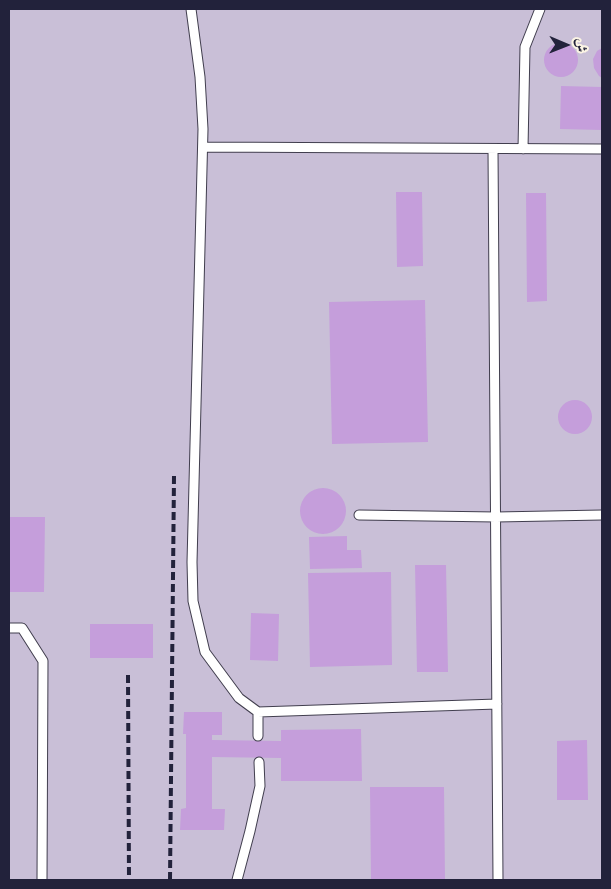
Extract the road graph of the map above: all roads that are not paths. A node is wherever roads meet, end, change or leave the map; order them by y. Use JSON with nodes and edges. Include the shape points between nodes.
{"nodes":[{"id":1,"x":191,"y":9,"type":"edge"},
{"id":2,"x":540,"y":9,"type":"edge"},
{"id":3,"x":203,"y":148,"type":"junction"},
{"id":4,"x":493,"y":149,"type":"junction"},
{"id":5,"x":523,"y":149,"type":"junction"},
{"id":6,"x":602,"y":149,"type":"edge"},
{"id":7,"x":359,"y":515,"type":"dead end"},
{"id":8,"x":602,"y":515,"type":"edge"},
{"id":9,"x":496,"y":517,"type":"junction"},
{"id":10,"x":9,"y":628,"type":"edge"},
{"id":11,"x":497,"y":704,"type":"junction"},
{"id":12,"x":258,"y":712,"type":"junction"},
{"id":13,"x":258,"y":736,"type":"dead end"},
{"id":14,"x":259,"y":762,"type":"dead end"},
{"id":15,"x":42,"y":880,"type":"edge"},
{"id":16,"x":237,"y":880,"type":"edge"},
{"id":17,"x":498,"y":880,"type":"edge"}],
"edges":[{"from":1,"to":3,"type":"lane","via":[[200,77]]},
{"from":2,"to":5,"type":"lane","via":[[525,47]]},
{"from":3,"to":4,"type":"lane"},
{"from":3,"to":12,"type":"lane","via":[[193,601],[205,652],[239,698]]},
{"from":4,"to":5,"type":"lane"},
{"from":4,"to":9,"type":"lane"},
{"from":5,"to":6,"type":"lane"},
{"from":7,"to":9,"type":"lane"},
{"from":8,"to":9,"type":"lane"},
{"from":9,"to":11,"type":"lane"},
{"from":10,"to":15,"type":"lane","via":[[22,628],[43,661]]},
{"from":11,"to":12,"type":"lane"},
{"from":11,"to":17,"type":"lane"},
{"from":12,"to":13,"type":"lane"},
{"from":14,"to":16,"type":"lane","via":[[260,786]]}]}
